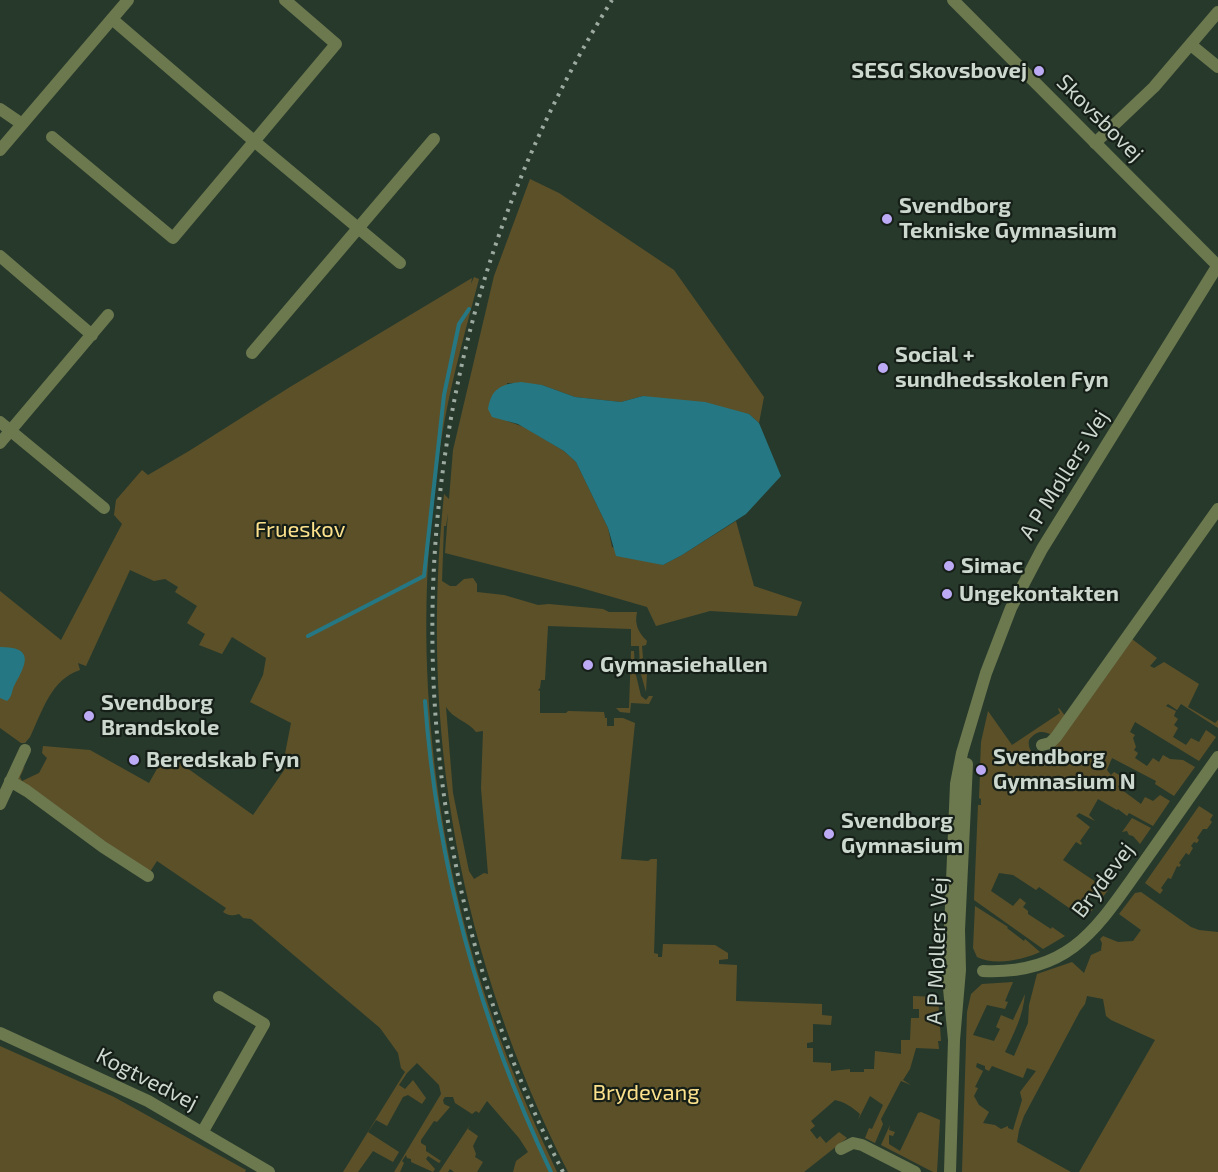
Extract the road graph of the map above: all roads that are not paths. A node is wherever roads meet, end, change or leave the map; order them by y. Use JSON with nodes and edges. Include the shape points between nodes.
{"nodes":[{"id":1,"x":128,"y":0,"type":"edge"},
{"id":2,"x":285,"y":0,"type":"edge"},
{"id":3,"x":953,"y":0,"type":"edge"},
{"id":4,"x":1218,"y":12,"type":"edge"},
{"id":5,"x":112,"y":19,"type":"junction"},
{"id":6,"x":1191,"y":45,"type":"junction"},
{"id":7,"x":1218,"y":67,"type":"edge"},
{"id":8,"x":0,"y":109,"type":"edge"},
{"id":9,"x":22,"y":124,"type":"junction"},
{"id":10,"x":52,"y":137,"type":"dead end"},
{"id":11,"x":434,"y":139,"type":"dead end"},
{"id":12,"x":254,"y":141,"type":"junction"},
{"id":13,"x":1095,"y":142,"type":"junction"},
{"id":14,"x":0,"y":150,"type":"edge"},
{"id":15,"x":359,"y":228,"type":"junction"},
{"id":16,"x":0,"y":255,"type":"edge"},
{"id":17,"x":400,"y":263,"type":"dead end"},
{"id":18,"x":1218,"y":266,"type":"edge"},
{"id":19,"x":108,"y":315,"type":"dead end"},
{"id":20,"x":92,"y":335,"type":"junction"},
{"id":21,"x":252,"y":354,"type":"dead end"},
{"id":22,"x":0,"y":422,"type":"edge"},
{"id":23,"x":11,"y":431,"type":"junction"},
{"id":24,"x":0,"y":443,"type":"edge"},
{"id":25,"x":104,"y":508,"type":"dead end"},
{"id":26,"x":1218,"y":509,"type":"edge"},
{"id":27,"x":1042,"y":745,"type":"dead end"},
{"id":28,"x":25,"y":750,"type":"dead end"},
{"id":29,"x":1218,"y":757,"type":"edge"},
{"id":30,"x":10,"y":781,"type":"junction"},
{"id":31,"x":0,"y":804,"type":"edge"},
{"id":32,"x":148,"y":876,"type":"dead end"},
{"id":33,"x":983,"y":970,"type":"dead end"},
{"id":34,"x":219,"y":997,"type":"dead end"},
{"id":35,"x":0,"y":1033,"type":"edge"},
{"id":36,"x":203,"y":1131,"type":"junction"},
{"id":37,"x":841,"y":1149,"type":"dead end"},
{"id":38,"x":267,"y":1171,"type":"edge"},
{"id":39,"x":915,"y":1172,"type":"edge"},
{"id":40,"x":950,"y":1172,"type":"edge"}],
"edges":[{"from":1,"to":5,"type":"street"},
{"from":2,"to":12,"type":"street","via":[[336,44]]},
{"from":3,"to":13,"type":"street","name":"Skovsbovej"},
{"from":4,"to":6,"type":"street"},
{"from":5,"to":9,"type":"street"},
{"from":5,"to":12,"type":"street"},
{"from":6,"to":7,"type":"street"},
{"from":6,"to":13,"type":"street","via":[[1154,87]]},
{"from":8,"to":9,"type":"street"},
{"from":9,"to":14,"type":"street"},
{"from":10,"to":12,"type":"street","via":[[174,238]]},
{"from":11,"to":15,"type":"street"},
{"from":12,"to":15,"type":"street"},
{"from":13,"to":18,"type":"street","name":"Skovsbovej"},
{"from":15,"to":17,"type":"street"},
{"from":15,"to":21,"type":"street"},
{"from":16,"to":20,"type":"street"},
{"from":18,"to":40,"type":"street","name":"A P Møllers Vej","via":[[1026,578],[992,653],[960,759],[948,978],[954,1040]]},
{"from":19,"to":20,"type":"street"},
{"from":20,"to":23,"type":"street"},
{"from":22,"to":23,"type":"street"},
{"from":23,"to":24,"type":"street"},
{"from":23,"to":25,"type":"street"},
{"from":26,"to":27,"type":"street","via":[[1056,737]]},
{"from":28,"to":30,"type":"street"},
{"from":29,"to":33,"type":"street","name":"Brydevej","via":[[1087,936],[1063,954],[1038,965]]},
{"from":30,"to":31,"type":"street"},
{"from":30,"to":32,"type":"street"},
{"from":34,"to":36,"type":"street","via":[[264,1024]]},
{"from":35,"to":36,"type":"street","name":"Kogtvedvej","via":[[148,1101]]},
{"from":36,"to":38,"type":"street","name":"Kogtvedvej"},
{"from":37,"to":39,"type":"street","via":[[853,1143],[862,1145]]}]}
